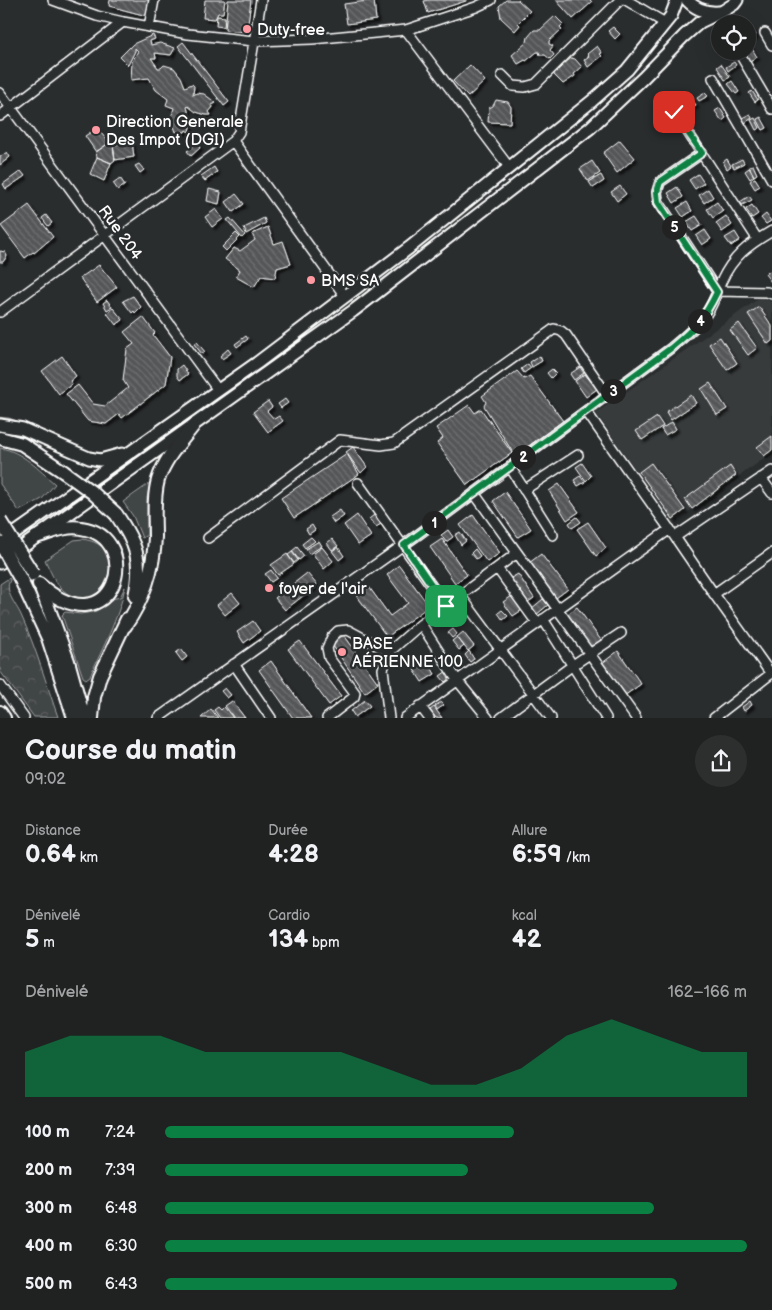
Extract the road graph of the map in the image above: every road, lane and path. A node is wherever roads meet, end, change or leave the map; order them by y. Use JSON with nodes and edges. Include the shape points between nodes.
{"nodes":[{"id":1,"x":53,"y":0,"type":"edge"},
{"id":2,"x":154,"y":0,"type":"edge"},
{"id":3,"x":261,"y":0,"type":"edge"},
{"id":4,"x":491,"y":0,"type":"edge"},
{"id":5,"x":620,"y":0,"type":"edge"},
{"id":6,"x":626,"y":0,"type":"edge"},
{"id":7,"x":677,"y":0,"type":"edge"},
{"id":8,"x":687,"y":0,"type":"edge"},
{"id":9,"x":738,"y":0,"type":"edge"},
{"id":10,"x":723,"y":11,"type":"junction"},
{"id":11,"x":123,"y":22,"type":"junction"},
{"id":12,"x":665,"y":23,"type":"junction"},
{"id":13,"x":149,"y":27,"type":"junction"},
{"id":14,"x":406,"y":30,"type":"junction"},
{"id":15,"x":765,"y":32,"type":"dead end"},
{"id":16,"x":254,"y":41,"type":"junction"},
{"id":17,"x":772,"y":45,"type":"edge"},
{"id":18,"x":743,"y":60,"type":"edge"},
{"id":19,"x":502,"y":75,"type":"dead end"},
{"id":20,"x":712,"y":78,"type":"dead end"},
{"id":21,"x":0,"y":92,"type":"edge"},
{"id":22,"x":11,"y":108,"type":"junction"},
{"id":23,"x":772,"y":109,"type":"edge"},
{"id":24,"x":674,"y":112,"type":"dead end"},
{"id":25,"x":0,"y":116,"type":"edge"},
{"id":26,"x":232,"y":140,"type":"junction"},
{"id":27,"x":702,"y":153,"type":"junction"},
{"id":28,"x":509,"y":167,"type":"junction"},
{"id":29,"x":772,"y":180,"type":"edge"},
{"id":30,"x":772,"y":231,"type":"edge"},
{"id":31,"x":105,"y":236,"type":"junction"},
{"id":32,"x":758,"y":240,"type":"junction"},
{"id":33,"x":717,"y":292,"type":"junction"},
{"id":34,"x":772,"y":294,"type":"edge"},
{"id":35,"x":345,"y":296,"type":"junction"},
{"id":36,"x":0,"y":312,"type":"edge"},
{"id":37,"x":218,"y":390,"type":"junction"},
{"id":38,"x":607,"y":395,"type":"junction"},
{"id":39,"x":586,"y":411,"type":"junction"},
{"id":40,"x":0,"y":425,"type":"edge"},
{"id":41,"x":194,"y":426,"type":"junction"},
{"id":42,"x":0,"y":438,"type":"edge"},
{"id":43,"x":138,"y":448,"type":"junction"},
{"id":44,"x":578,"y":455,"type":"dead end"},
{"id":45,"x":510,"y":467,"type":"junction"},
{"id":46,"x":772,"y":471,"type":"edge"},
{"id":47,"x":761,"y":478,"type":"junction"},
{"id":48,"x":358,"y":483,"type":"dead end"},
{"id":49,"x":524,"y":490,"type":"junction"},
{"id":50,"x":772,"y":493,"type":"edge"},
{"id":51,"x":474,"y":494,"type":"junction"},
{"id":52,"x":0,"y":521,"type":"edge"},
{"id":53,"x":673,"y":533,"type":"junction"},
{"id":54,"x":553,"y":535,"type":"dead end"},
{"id":55,"x":36,"y":537,"type":"junction"},
{"id":56,"x":208,"y":538,"type":"dead end"},
{"id":57,"x":0,"y":543,"type":"edge"},
{"id":58,"x":404,"y":545,"type":"junction"},
{"id":59,"x":517,"y":553,"type":"junction"},
{"id":60,"x":772,"y":553,"type":"edge"},
{"id":61,"x":0,"y":563,"type":"edge"},
{"id":62,"x":497,"y":568,"type":"junction"},
{"id":63,"x":36,"y":579,"type":"junction"},
{"id":64,"x":714,"y":594,"type":"junction"},
{"id":65,"x":460,"y":596,"type":"junction"},
{"id":66,"x":446,"y":606,"type":"junction"},
{"id":67,"x":557,"y":609,"type":"junction"},
{"id":68,"x":540,"y":621,"type":"junction"},
{"id":69,"x":421,"y":624,"type":"junction"},
{"id":70,"x":125,"y":626,"type":"junction"},
{"id":71,"x":621,"y":633,"type":"dead end"},
{"id":72,"x":499,"y":650,"type":"junction"},
{"id":73,"x":389,"y":652,"type":"junction"},
{"id":74,"x":590,"y":654,"type":"junction"},
{"id":75,"x":234,"y":664,"type":"junction"},
{"id":76,"x":573,"y":665,"type":"junction"},
{"id":77,"x":771,"y":673,"type":"edge"},
{"id":78,"x":457,"y":680,"type":"junction"},
{"id":79,"x":0,"y":685,"type":"edge"},
{"id":80,"x":533,"y":694,"type":"junction"},
{"id":81,"x":420,"y":706,"type":"junction"},
{"id":82,"x":0,"y":712,"type":"edge"},
{"id":83,"x":4,"y":718,"type":"edge"},
{"id":84,"x":24,"y":718,"type":"edge"},
{"id":85,"x":74,"y":718,"type":"edge"},
{"id":86,"x":84,"y":718,"type":"edge"},
{"id":87,"x":92,"y":718,"type":"edge"},
{"id":88,"x":158,"y":718,"type":"edge"},
{"id":89,"x":271,"y":718,"type":"edge"},
{"id":90,"x":327,"y":718,"type":"edge"},
{"id":91,"x":389,"y":718,"type":"edge"},
{"id":92,"x":405,"y":718,"type":"edge"},
{"id":93,"x":429,"y":718,"type":"edge"},
{"id":94,"x":488,"y":718,"type":"edge"},
{"id":95,"x":501,"y":718,"type":"edge"},
{"id":96,"x":551,"y":718,"type":"edge"},
{"id":97,"x":606,"y":718,"type":"edge"},
{"id":98,"x":636,"y":718,"type":"edge"},
{"id":99,"x":714,"y":718,"type":"edge"}],
"edges":[{"from":1,"to":11,"type":"street"},
{"from":2,"to":13,"type":"street"},
{"from":3,"to":16,"type":"street"},
{"from":4,"to":14,"type":"street"},
{"from":5,"to":19,"type":"street","via":[[536,84],[513,86]]},
{"from":6,"to":12,"type":"street"},
{"from":7,"to":12,"type":"main road"},
{"from":8,"to":10,"type":"main road","via":[[710,13]]},
{"from":9,"to":10,"type":"main road"},
{"from":10,"to":41,"type":"main road","via":[[700,22],[684,36],[590,128],[352,311]]},
{"from":11,"to":13,"type":"street"},
{"from":11,"to":22,"type":"street"},
{"from":12,"to":28,"type":"main road","via":[[627,70]]},
{"from":13,"to":16,"type":"street"},
{"from":14,"to":16,"type":"street"},
{"from":14,"to":28,"type":"street"},
{"from":15,"to":17,"type":"street"},
{"from":16,"to":26,"type":"street","via":[[239,132]]},
{"from":18,"to":23,"type":"street"},
{"from":20,"to":29,"type":"street"},
{"from":21,"to":22,"type":"street","name":"Rue 204"},
{"from":22,"to":25,"type":"street"},
{"from":22,"to":31,"type":"street","name":"Rue 204"},
{"from":24,"to":27,"type":"street"},
{"from":26,"to":31,"type":"street"},
{"from":26,"to":35,"type":"street"},
{"from":27,"to":32,"type":"street"},
{"from":27,"to":33,"type":"street","via":[[660,182],[658,202]]},
{"from":28,"to":35,"type":"main road"},
{"from":30,"to":32,"type":"street"},
{"from":31,"to":36,"type":"street"},
{"from":31,"to":37,"type":"street","name":"Rue 204"},
{"from":32,"to":33,"type":"street","via":[[735,258]]},
{"from":33,"to":34,"type":"street"},
{"from":33,"to":38,"type":"street","via":[[708,312],[692,331]]},
{"from":35,"to":37,"type":"main road"},
{"from":37,"to":43,"type":"main road"},
{"from":38,"to":39,"type":"street"},
{"from":38,"to":56,"type":"street","via":[[566,335],[554,329],[394,443],[381,445],[340,440]]},
{"from":39,"to":45,"type":"street"},
{"from":39,"to":53,"type":"street"},
{"from":40,"to":43,"type":"main road","via":[[23,428],[88,458],[100,460]]},
{"from":41,"to":55,"type":"main road"},
{"from":41,"to":70,"type":"highway","via":[[166,460],[158,482],[150,572],[141,600]]},
{"from":42,"to":70,"type":"highway","bridge":true,"via":[[22,444],[64,472],[116,514],[130,534],[137,556],[138,583]]},
{"from":43,"to":57,"type":"main road"},
{"from":44,"to":49,"type":"street"},
{"from":45,"to":49,"type":"street"},
{"from":45,"to":51,"type":"street"},
{"from":46,"to":47,"type":"street"},
{"from":47,"to":50,"type":"street"},
{"from":47,"to":53,"type":"street"},
{"from":48,"to":58,"type":"street"},
{"from":49,"to":54,"type":"street"},
{"from":51,"to":58,"type":"street"},
{"from":51,"to":59,"type":"street"},
{"from":52,"to":63,"type":"highway","bridge":true},
{"from":53,"to":64,"type":"street"},
{"from":53,"to":67,"type":"street"},
{"from":55,"to":61,"type":"main road"},
{"from":55,"to":63,"type":"highway","via":[[65,528],[80,527],[94,531],[105,538],[117,563],[115,581],[107,594],[95,603],[72,605],[62,601]]},
{"from":57,"to":85,"type":"highway","bridge":true,"via":[[48,638]]},
{"from":58,"to":66,"type":"street"},
{"from":58,"to":75,"type":"street"},
{"from":59,"to":62,"type":"street"},
{"from":59,"to":67,"type":"street"},
{"from":60,"to":64,"type":"street"},
{"from":62,"to":65,"type":"street"},
{"from":62,"to":68,"type":"street"},
{"from":63,"to":86,"type":"highway","via":[[68,661]]},
{"from":64,"to":77,"type":"street"},
{"from":65,"to":66,"type":"street"},
{"from":65,"to":72,"type":"street"},
{"from":66,"to":69,"type":"street"},
{"from":67,"to":68,"type":"street"},
{"from":67,"to":74,"type":"street"},
{"from":68,"to":72,"type":"street"},
{"from":68,"to":76,"type":"street"},
{"from":69,"to":73,"type":"street"},
{"from":69,"to":78,"type":"street"},
{"from":70,"to":87,"type":"highway","via":[[100,676]]},
{"from":71,"to":74,"type":"street"},
{"from":72,"to":78,"type":"street"},
{"from":72,"to":80,"type":"street"},
{"from":73,"to":90,"type":"street","via":[[348,630],[338,631],[332,637],[327,648],[330,658],[355,692],[354,697]]},
{"from":73,"to":91,"type":"street","via":[[383,669]]},
{"from":74,"to":76,"type":"street"},
{"from":74,"to":98,"type":"street"},
{"from":75,"to":88,"type":"street"},
{"from":75,"to":89,"type":"street"},
{"from":76,"to":80,"type":"street"},
{"from":76,"to":97,"type":"street"},
{"from":77,"to":99,"type":"street"},
{"from":78,"to":81,"type":"street"},
{"from":78,"to":94,"type":"street"},
{"from":79,"to":84,"type":"street"},
{"from":80,"to":95,"type":"street"},
{"from":80,"to":96,"type":"street"},
{"from":81,"to":92,"type":"street"},
{"from":81,"to":93,"type":"street"},
{"from":82,"to":83,"type":"highway"}]}
